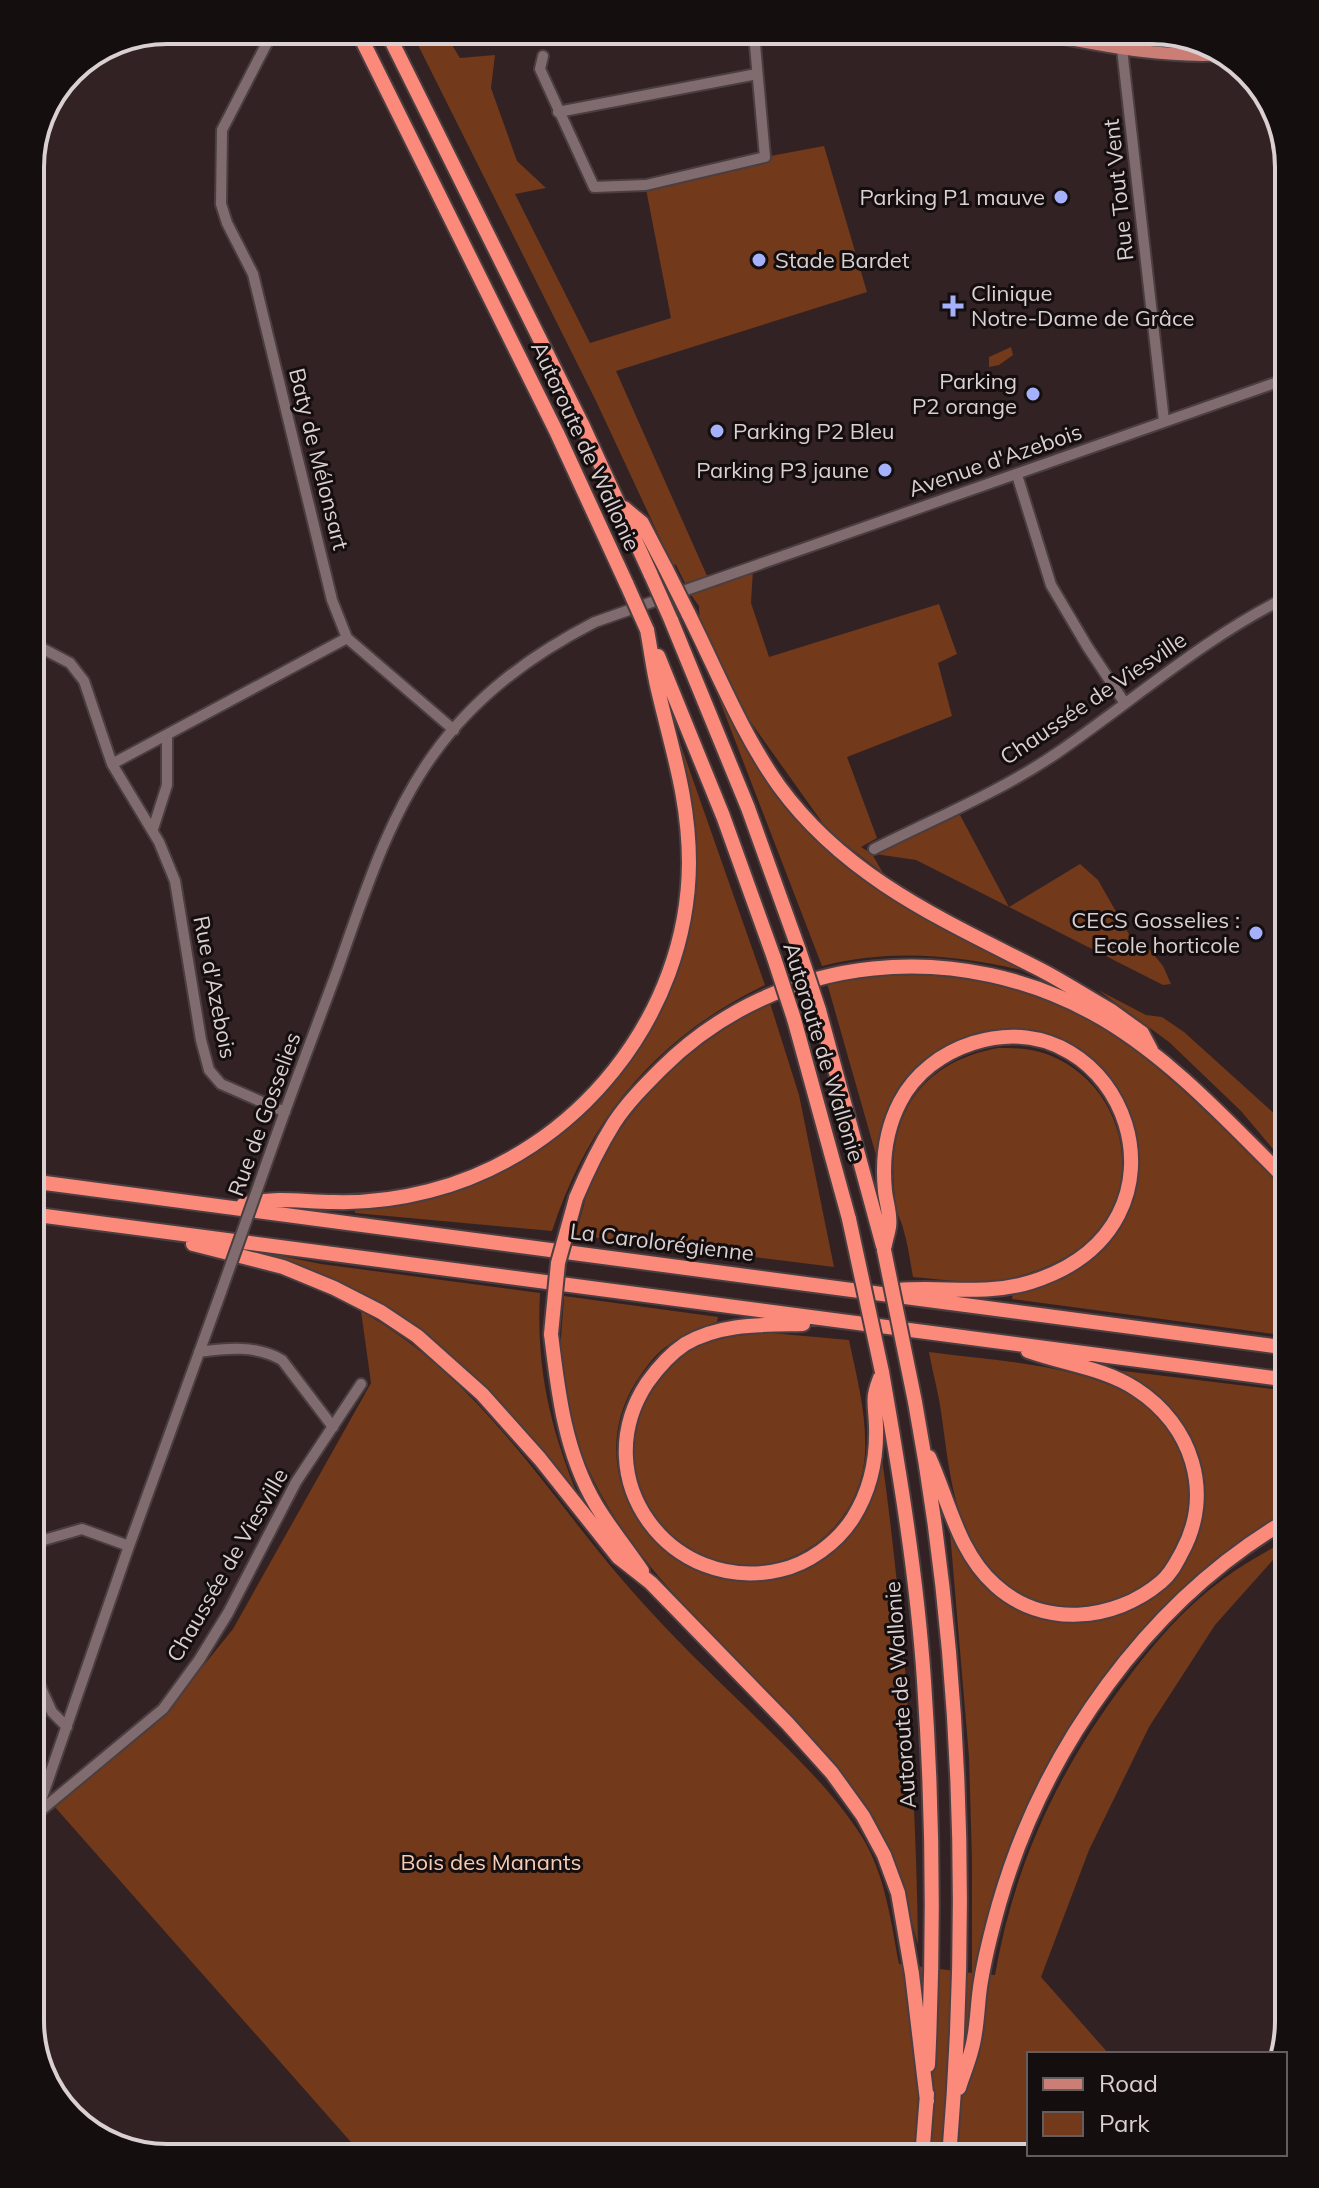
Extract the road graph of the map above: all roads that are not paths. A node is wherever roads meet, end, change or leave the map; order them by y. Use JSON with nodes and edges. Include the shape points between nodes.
{"nodes":[{"id":1,"x":266,"y":44,"type":"edge"},
{"id":2,"x":364,"y":44,"type":"edge"},
{"id":3,"x":393,"y":44,"type":"edge"},
{"id":4,"x":755,"y":44,"type":"edge"},
{"id":5,"x":1096,"y":44,"type":"edge"},
{"id":6,"x":1122,"y":49,"type":"junction"},
{"id":7,"x":543,"y":56,"type":"dead end"},
{"id":8,"x":1203,"y":56,"type":"edge"},
{"id":9,"x":757,"y":74,"type":"junction"},
{"id":10,"x":558,"y":112,"type":"junction"},
{"id":11,"x":1275,"y":383,"type":"edge"},
{"id":12,"x":1164,"y":421,"type":"junction"},
{"id":13,"x":1017,"y":475,"type":"junction"},
{"id":14,"x":619,"y":504,"type":"junction"},
{"id":15,"x":714,"y":578,"type":"joint"},
{"id":16,"x":1275,"y":603,"type":"edge"},
{"id":17,"x":647,"y":630,"type":"junction"},
{"id":18,"x":347,"y":638,"type":"junction"},
{"id":19,"x":44,"y":649,"type":"edge"},
{"id":20,"x":1124,"y":702,"type":"junction"},
{"id":21,"x":454,"y":730,"type":"junction"},
{"id":22,"x":167,"y":735,"type":"junction"},
{"id":23,"x":112,"y":764,"type":"junction"},
{"id":24,"x":153,"y":829,"type":"junction"},
{"id":25,"x":874,"y":849,"type":"dead end"},
{"id":26,"x":1154,"y":1054,"type":"junction"},
{"id":27,"x":285,"y":1112,"type":"junction"},
{"id":28,"x":1275,"y":1169,"type":"edge"},
{"id":29,"x":44,"y":1183,"type":"edge"},
{"id":30,"x":234,"y":1208,"type":"junction"},
{"id":31,"x":44,"y":1216,"type":"edge"},
{"id":32,"x":884,"y":1223,"type":"junction"},
{"id":33,"x":133,"y":1228,"type":"junction"},
{"id":34,"x":870,"y":1293,"type":"junction"},
{"id":35,"x":843,"y":1322,"type":"junction"},
{"id":36,"x":1001,"y":1342,"type":"junction"},
{"id":37,"x":1275,"y":1346,"type":"edge"},
{"id":38,"x":199,"y":1352,"type":"junction"},
{"id":39,"x":1275,"y":1378,"type":"edge"},
{"id":40,"x":361,"y":1384,"type":"dead end"},
{"id":41,"x":880,"y":1398,"type":"junction"},
{"id":42,"x":333,"y":1427,"type":"junction"},
{"id":43,"x":922,"y":1442,"type":"junction"},
{"id":44,"x":1275,"y":1529,"type":"edge"},
{"id":45,"x":44,"y":1540,"type":"edge"},
{"id":46,"x":129,"y":1546,"type":"junction"},
{"id":47,"x":651,"y":1583,"type":"junction"},
{"id":48,"x":44,"y":1695,"type":"edge"},
{"id":49,"x":67,"y":1727,"type":"junction"},
{"id":50,"x":44,"y":1793,"type":"edge"},
{"id":51,"x":44,"y":1807,"type":"edge"},
{"id":52,"x":927,"y":2101,"type":"junction"},
{"id":53,"x":953,"y":2108,"type":"junction"},
{"id":54,"x":923,"y":2144,"type":"edge"},
{"id":55,"x":950,"y":2144,"type":"edge"}],
"edges":[{"from":1,"to":18,"type":"street","name":"Baty de Mélonsart","via":[[222,130],[223,214],[253,274],[332,600]]},
{"from":2,"to":17,"type":"highway","name":"Autoroute de Wallonie","bridge":true,"via":[[550,419]]},
{"from":3,"to":14,"type":"highway","name":"Autoroute de Wallonie"},
{"from":4,"to":9,"type":"street"},
{"from":5,"to":6,"type":"main road"},
{"from":6,"to":8,"type":"main road"},
{"from":6,"to":12,"type":"street","name":"Rue Tout Vent"},
{"from":7,"to":10,"type":"street","via":[[540,69]]},
{"from":9,"to":10,"type":"street"},
{"from":9,"to":10,"type":"street","via":[[765,157],[646,185],[594,187]]},
{"from":11,"to":12,"type":"street","name":"Avenue d'Azebois"},
{"from":12,"to":13,"type":"street","name":"Avenue d'Azebois"},
{"from":13,"to":15,"type":"street","name":"Avenue d'Azebois"},
{"from":13,"to":20,"type":"street","via":[[1051,585]]},
{"from":14,"to":26,"type":"highway","bridge":true,"via":[[642,523],[749,736],[812,827],[890,890],[1110,1010],[1142,1033]]},
{"from":14,"to":32,"type":"highway","name":"Autoroute de Wallonie","bridge":true,"via":[[748,808],[819,1010]]},
{"from":15,"to":21,"type":"street","name":"Rue de Gosselies","via":[[595,622],[553,644],[518,667]]},
{"from":16,"to":20,"type":"street","name":"Chaussée de Viesville"},
{"from":17,"to":30,"type":"highway","via":[[683,786],[689,864],[678,943],[651,1017],[631,1049],[600,1088],[555,1130],[472,1177],[429,1191],[362,1202],[259,1199]]},
{"from":17,"to":41,"type":"highway","name":"Autoroute de Wallonie","bridge":true,"via":[[723,816],[794,1019],[849,1219],[882,1372]]},
{"from":18,"to":21,"type":"street","name":"Baty de Mélonsart"},
{"from":18,"to":22,"type":"street"},
{"from":19,"to":23,"type":"street","name":"Rue d'Azebois","via":[[70,663],[84,681]]},
{"from":20,"to":25,"type":"street","name":"Chaussée de Viesville","via":[[1055,754],[976,800]]},
{"from":21,"to":27,"type":"street","name":"Rue de Gosselies","via":[[407,798],[366,888]]},
{"from":22,"to":23,"type":"street"},
{"from":22,"to":24,"type":"street","via":[[167,785]]},
{"from":23,"to":24,"type":"street","name":"Rue d'Azebois"},
{"from":24,"to":27,"type":"street","name":"Rue d'Azebois","via":[[175,881],[209,1070],[221,1084]]},
{"from":26,"to":28,"type":"highway"},
{"from":26,"to":47,"type":"highway","bridge":true,"via":[[1104,1020],[1029,985],[989,973],[880,967],[810,979],[748,1006],[679,1051],[645,1085],[615,1121],[576,1198],[558,1263],[551,1334],[559,1405],[573,1456],[596,1504]]},
{"from":27,"to":38,"type":"street","name":"Rue de Gosselies","bridge":true},
{"from":29,"to":30,"type":"highway","name":"La Carolorégienne"},
{"from":30,"to":34,"type":"highway","name":"La Carolorégienne"},
{"from":31,"to":33,"type":"highway"},
{"from":32,"to":34,"type":"highway","via":[[885,1155],[900,1102],[933,1062],[959,1048],[1010,1038],[1055,1046],[1103,1082],[1124,1116],[1131,1144],[1124,1203],[1098,1245],[1078,1259],[1007,1289]]},
{"from":32,"to":43,"type":"highway","bridge":true,"via":[[884,1250]]},
{"from":33,"to":35,"type":"highway"},
{"from":33,"to":47,"type":"highway","via":[[283,1267],[381,1312],[417,1336],[482,1394],[618,1557]]},
{"from":34,"to":37,"type":"highway","name":"La Carolorégienne"},
{"from":35,"to":36,"type":"highway"},
{"from":35,"to":41,"type":"highway","via":[[743,1325],[685,1345],[654,1372],[634,1406],[626,1448],[631,1488],[652,1527],[686,1557],[718,1570],[753,1574],[788,1568],[821,1551],[852,1521],[873,1468]]},
{"from":36,"to":39,"type":"highway"},
{"from":36,"to":43,"type":"highway","via":[[1116,1378],[1137,1389],[1175,1424],[1195,1464],[1198,1493],[1192,1528],[1174,1567],[1162,1581],[1119,1606],[1069,1616],[1038,1610],[998,1588],[966,1550]]},
{"from":38,"to":42,"type":"street","via":[[252,1349],[282,1360]]},
{"from":38,"to":46,"type":"street","name":"Rue de Gosselies"},
{"from":40,"to":42,"type":"street","name":"Chaussée de Viesville"},
{"from":41,"to":52,"type":"highway","name":"Autoroute de Wallonie","via":[[911,1555],[924,1678],[933,1899]]},
{"from":42,"to":51,"type":"street","name":"Chaussée de Viesville","via":[[296,1482],[228,1613],[163,1709]]},
{"from":43,"to":53,"type":"highway","via":[[944,1613],[958,1787]]},
{"from":44,"to":53,"type":"highway","via":[[1174,1608],[1088,1712],[1057,1765],[1027,1825],[999,1903],[973,2046]]},
{"from":45,"to":46,"type":"street","via":[[82,1529]]},
{"from":46,"to":49,"type":"street","name":"Rue de Gosselies"},
{"from":47,"to":52,"type":"highway","via":[[832,1773],[884,1855],[898,1893]]},
{"from":48,"to":49,"type":"street"},
{"from":49,"to":50,"type":"street","name":"Rue de Gosselies"},
{"from":52,"to":54,"type":"highway","name":"Autoroute de Wallonie"},
{"from":53,"to":55,"type":"highway"}]}
